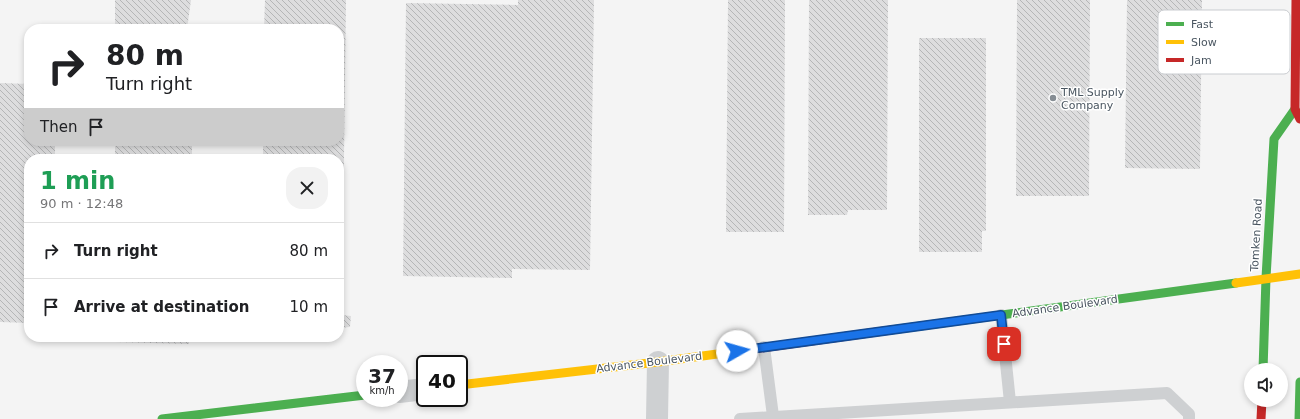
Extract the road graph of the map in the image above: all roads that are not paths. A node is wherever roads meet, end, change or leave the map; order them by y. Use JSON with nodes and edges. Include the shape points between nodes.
{"nodes":[{"id":1,"x":1296,"y":0,"type":"edge"},
{"id":2,"x":1294,"y":109,"type":"junction"},
{"id":3,"x":1300,"y":119,"type":"edge"},
{"id":4,"x":1300,"y":274,"type":"edge"},
{"id":5,"x":1266,"y":278,"type":"junction"},
{"id":6,"x":1001,"y":315,"type":"junction"},
{"id":7,"x":764,"y":347,"type":"junction"},
{"id":8,"x":658,"y":362,"type":"junction"},
{"id":9,"x":1263,"y":363,"type":"edge"},
{"id":10,"x":1300,"y":382,"type":"edge"},
{"id":11,"x":468,"y":384,"type":"edge"},
{"id":12,"x":356,"y":396,"type":"edge"},
{"id":13,"x":1010,"y":402,"type":"junction"},
{"id":14,"x":1262,"y":407,"type":"edge"},
{"id":15,"x":774,"y":416,"type":"junction"},
{"id":16,"x":162,"y":419,"type":"edge"},
{"id":17,"x":657,"y":419,"type":"edge"},
{"id":18,"x":740,"y":419,"type":"edge"},
{"id":19,"x":1189,"y":419,"type":"edge"},
{"id":20,"x":1261,"y":419,"type":"edge"},
{"id":21,"x":1298,"y":419,"type":"edge"}],
"edges":[{"from":1,"to":2,"type":"street"},
{"from":2,"to":3,"type":"street"},
{"from":2,"to":5,"type":"street","name":"Tomken Road","via":[[1274,139]]},
{"from":4,"to":5,"type":"street","name":"Advance Boulevard"},
{"from":5,"to":6,"type":"street","name":"Advance Boulevard"},
{"from":5,"to":9,"type":"street","name":"Tomken Road"},
{"from":6,"to":7,"type":"street","name":"Advance Boulevard"},
{"from":6,"to":13,"type":"lane"},
{"from":7,"to":8,"type":"street","name":"Advance Boulevard"},
{"from":7,"to":15,"type":"lane"},
{"from":8,"to":11,"type":"street","name":"Advance Boulevard"},
{"from":8,"to":17,"type":"street"},
{"from":10,"to":21,"type":"street"},
{"from":12,"to":16,"type":"street"},
{"from":13,"to":15,"type":"lane"},
{"from":13,"to":19,"type":"lane","via":[[1167,393],[1189,414]]},
{"from":14,"to":20,"type":"street"},
{"from":15,"to":18,"type":"lane"}]}
